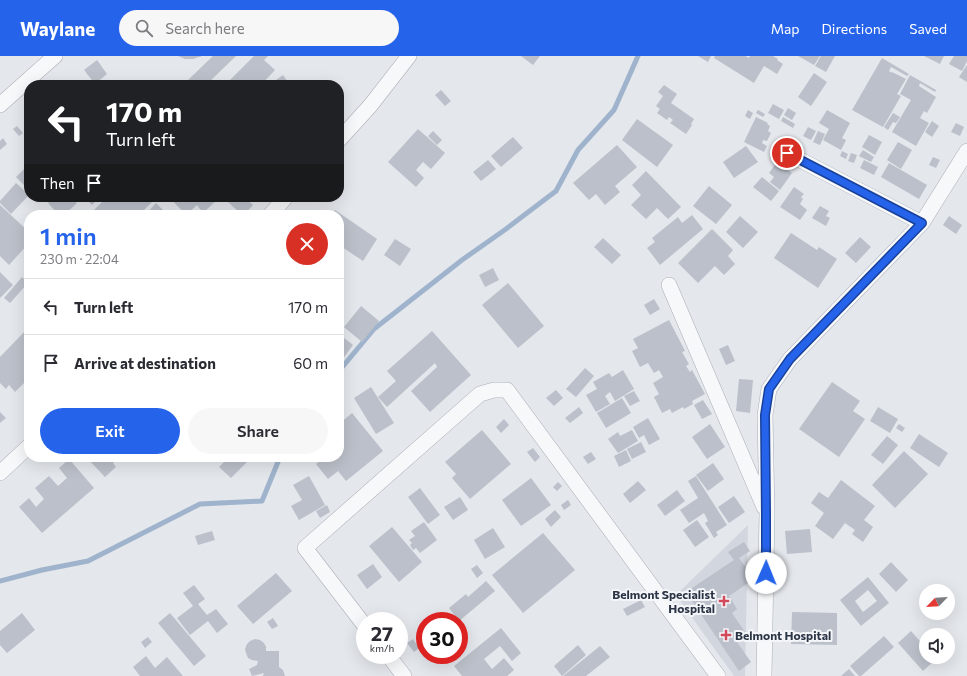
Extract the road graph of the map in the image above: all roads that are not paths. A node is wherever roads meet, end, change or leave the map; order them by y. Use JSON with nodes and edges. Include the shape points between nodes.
{"nodes":[{"id":1,"x":55,"y":56,"type":"edge"},
{"id":2,"x":409,"y":56,"type":"edge"},
{"id":3,"x":28,"y":80,"type":"edge"},
{"id":4,"x":24,"y":84,"type":"edge"},
{"id":5,"x":0,"y":105,"type":"edge"},
{"id":6,"x":344,"y":135,"type":"edge"},
{"id":7,"x":967,"y":150,"type":"edge"},
{"id":8,"x":787,"y":153,"type":"dead end"},
{"id":9,"x":282,"y":202,"type":"edge"},
{"id":10,"x":274,"y":210,"type":"edge"},
{"id":11,"x":922,"y":223,"type":"junction"},
{"id":12,"x":669,"y":285,"type":"dead end"},
{"id":13,"x":24,"y":451,"type":"edge"},
{"id":14,"x":0,"y":473,"type":"edge"},
{"id":15,"x":766,"y":514,"type":"junction"},
{"id":16,"x":356,"y":614,"type":"edge"},
{"id":17,"x":395,"y":664,"type":"edge"},
{"id":18,"x":404,"y":676,"type":"edge"},
{"id":19,"x":718,"y":676,"type":"edge"},
{"id":20,"x":764,"y":676,"type":"edge"}],
"edges":[{"from":1,"to":3,"type":"street"},
{"from":2,"to":6,"type":"street"},
{"from":4,"to":5,"type":"street"},
{"from":7,"to":11,"type":"street"},
{"from":8,"to":11,"type":"street"},
{"from":9,"to":10,"type":"street"},
{"from":11,"to":15,"type":"street","via":[[790,359],[769,389],[765,415]]},
{"from":12,"to":15,"type":"street"},
{"from":13,"to":14,"type":"street"},
{"from":15,"to":20,"type":"street"},
{"from":16,"to":19,"type":"street","via":[[305,548],[480,394],[507,390]]},
{"from":17,"to":18,"type":"street"}]}
